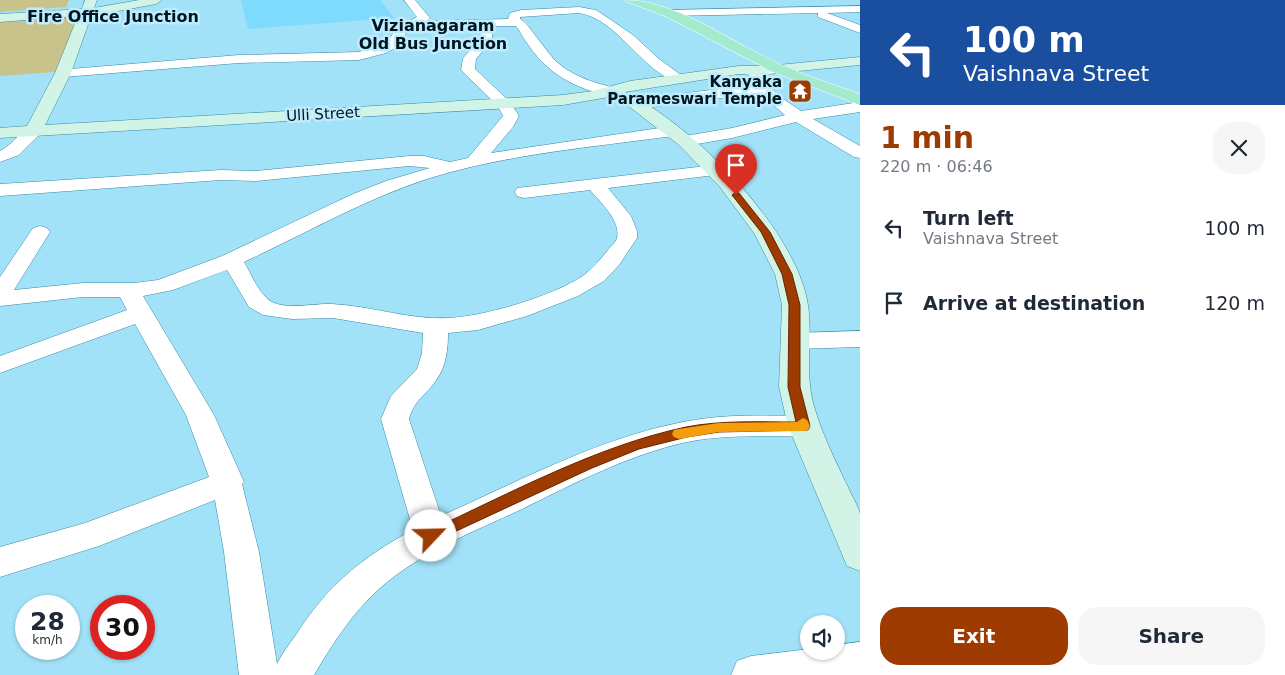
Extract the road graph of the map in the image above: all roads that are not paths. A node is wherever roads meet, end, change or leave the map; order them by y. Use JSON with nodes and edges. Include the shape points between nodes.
{"nodes":[{"id":1,"x":132,"y":0,"type":"edge"},
{"id":2,"x":156,"y":0,"type":"edge"},
{"id":3,"x":400,"y":0,"type":"edge"},
{"id":4,"x":409,"y":0,"type":"edge"},
{"id":5,"x":518,"y":0,"type":"edge"},
{"id":6,"x":580,"y":0,"type":"edge"},
{"id":7,"x":631,"y":0,"type":"edge"},
{"id":8,"x":690,"y":1,"type":"dead end"},
{"id":9,"x":782,"y":1,"type":"edge"},
{"id":10,"x":853,"y":1,"type":"edge"},
{"id":11,"x":89,"y":7,"type":"edge"},
{"id":12,"x":860,"y":9,"type":"edge"},
{"id":13,"x":589,"y":10,"type":"junction"},
{"id":14,"x":810,"y":11,"type":"junction"},
{"id":15,"x":669,"y":13,"type":"junction"},
{"id":16,"x":0,"y":14,"type":"edge"},
{"id":17,"x":0,"y":18,"type":"edge"},
{"id":18,"x":516,"y":18,"type":"junction"},
{"id":19,"x":414,"y":23,"type":"junction"},
{"id":20,"x":486,"y":23,"type":"junction"},
{"id":21,"x":860,"y":29,"type":"edge"},
{"id":22,"x":860,"y":60,"type":"edge"},
{"id":23,"x":772,"y":70,"type":"junction"},
{"id":24,"x":63,"y":73,"type":"junction"},
{"id":25,"x":678,"y":78,"type":"junction"},
{"id":26,"x":760,"y":88,"type":"junction"},
{"id":27,"x":610,"y":91,"type":"junction"},
{"id":28,"x":860,"y":100,"type":"edge"},
{"id":29,"x":504,"y":104,"type":"junction"},
{"id":30,"x":637,"y":104,"type":"junction"},
{"id":31,"x":860,"y":107,"type":"edge"},
{"id":32,"x":799,"y":116,"type":"junction"},
{"id":33,"x":34,"y":131,"type":"junction"},
{"id":34,"x":0,"y":133,"type":"edge"},
{"id":35,"x":679,"y":136,"type":"junction"},
{"id":36,"x":860,"y":153,"type":"edge"},
{"id":37,"x":0,"y":157,"type":"edge"},
{"id":38,"x":474,"y":162,"type":"junction"},
{"id":39,"x":452,"y":167,"type":"junction"},
{"id":40,"x":714,"y":170,"type":"junction"},
{"id":41,"x":595,"y":184,"type":"junction"},
{"id":42,"x":0,"y":190,"type":"edge"},
{"id":43,"x":524,"y":192,"type":"dead end"},
{"id":44,"x":40,"y":232,"type":"dead end"},
{"id":45,"x":231,"y":259,"type":"junction"},
{"id":46,"x":0,"y":297,"type":"edge"},
{"id":47,"x":135,"y":302,"type":"junction"},
{"id":48,"x":436,"y":326,"type":"junction"},
{"id":49,"x":860,"y":338,"type":"edge"},
{"id":50,"x":794,"y":341,"type":"junction"},
{"id":51,"x":0,"y":365,"type":"edge"},
{"id":52,"x":804,"y":426,"type":"junction"},
{"id":53,"x":228,"y":482,"type":"junction"},
{"id":54,"x":431,"y":536,"type":"junction"},
{"id":55,"x":860,"y":554,"type":"edge"},
{"id":56,"x":0,"y":562,"type":"edge"},
{"id":57,"x":860,"y":661,"type":"edge"},
{"id":58,"x":260,"y":675,"type":"edge"},
{"id":59,"x":292,"y":675,"type":"edge"},
{"id":60,"x":751,"y":675,"type":"edge"}],
"edges":[{"from":1,"to":11,"type":"street"},
{"from":2,"to":11,"type":"street"},
{"from":3,"to":19,"type":"street","via":[[413,16]]},
{"from":4,"to":19,"type":"street","via":[[424,18]]},
{"from":5,"to":18,"type":"street"},
{"from":6,"to":13,"type":"street"},
{"from":7,"to":15,"type":"main road"},
{"from":8,"to":9,"type":"street"},
{"from":9,"to":10,"type":"street"},
{"from":9,"to":14,"type":"street"},
{"from":11,"to":16,"type":"street"},
{"from":11,"to":17,"type":"street"},
{"from":11,"to":24,"type":"street"},
{"from":12,"to":14,"type":"street"},
{"from":13,"to":18,"type":"street"},
{"from":13,"to":25,"type":"street","via":[[630,38],[654,62]]},
{"from":14,"to":15,"type":"street"},
{"from":14,"to":21,"type":"street"},
{"from":15,"to":23,"type":"main road"},
{"from":18,"to":20,"type":"street"},
{"from":18,"to":27,"type":"street","via":[[552,67],[565,76]]},
{"from":19,"to":20,"type":"street"},
{"from":19,"to":24,"type":"street","via":[[401,31],[391,45],[359,56],[239,60]]},
{"from":20,"to":29,"type":"street","via":[[485,44],[466,63],[476,79]]},
{"from":22,"to":23,"type":"street","name":"Ulli Street"},
{"from":23,"to":25,"type":"street","name":"Ulli Street","via":[[739,70]]},
{"from":23,"to":26,"type":"street","via":[[754,78]]},
{"from":23,"to":28,"type":"main road"},
{"from":24,"to":33,"type":"street"},
{"from":25,"to":27,"type":"street","name":"Ulli Street"},
{"from":26,"to":30,"type":"street"},
{"from":26,"to":32,"type":"street"},
{"from":27,"to":29,"type":"street","name":"Ulli Street","via":[[583,98]]},
{"from":27,"to":30,"type":"street"},
{"from":29,"to":33,"type":"street","name":"Ulli Street"},
{"from":29,"to":38,"type":"street","via":[[509,110],[510,120]]},
{"from":30,"to":35,"type":"street"},
{"from":31,"to":32,"type":"street"},
{"from":32,"to":35,"type":"street","via":[[732,133]]},
{"from":32,"to":36,"type":"street"},
{"from":33,"to":34,"type":"street","name":"Ulli Street"},
{"from":33,"to":37,"type":"street","via":[[13,151]]},
{"from":35,"to":38,"type":"street"},
{"from":35,"to":40,"type":"street"},
{"from":38,"to":39,"type":"street"},
{"from":39,"to":42,"type":"street","via":[[409,161],[256,176],[221,175]]},
{"from":39,"to":45,"type":"street","via":[[374,191]]},
{"from":40,"to":41,"type":"street"},
{"from":40,"to":50,"type":"street","via":[[765,232],[787,274],[795,305]]},
{"from":41,"to":43,"type":"street"},
{"from":41,"to":48,"type":"street","via":[[622,218],[627,240],[594,278],[573,290],[500,319],[478,324]]},
{"from":44,"to":46,"type":"street"},
{"from":45,"to":47,"type":"street","via":[[143,290]]},
{"from":45,"to":48,"type":"street","via":[[256,302],[271,311],[337,312]]},
{"from":46,"to":47,"type":"street","via":[[84,290]]},
{"from":47,"to":51,"type":"street"},
{"from":47,"to":53,"type":"street","via":[[209,433]]},
{"from":48,"to":54,"type":"street","via":[[435,359],[429,371],[403,398],[395,419]]},
{"from":49,"to":50,"type":"street"},
{"from":50,"to":52,"type":"street","via":[[794,387]]},
{"from":52,"to":54,"type":"street","via":[[719,428],[687,432],[636,446],[587,464]]},
{"from":52,"to":55,"type":"street"},
{"from":53,"to":56,"type":"street","via":[[92,536]]},
{"from":53,"to":58,"type":"street"},
{"from":54,"to":59,"type":"street","via":[[374,571],[350,592]]},
{"from":57,"to":60,"type":"street"}]}
